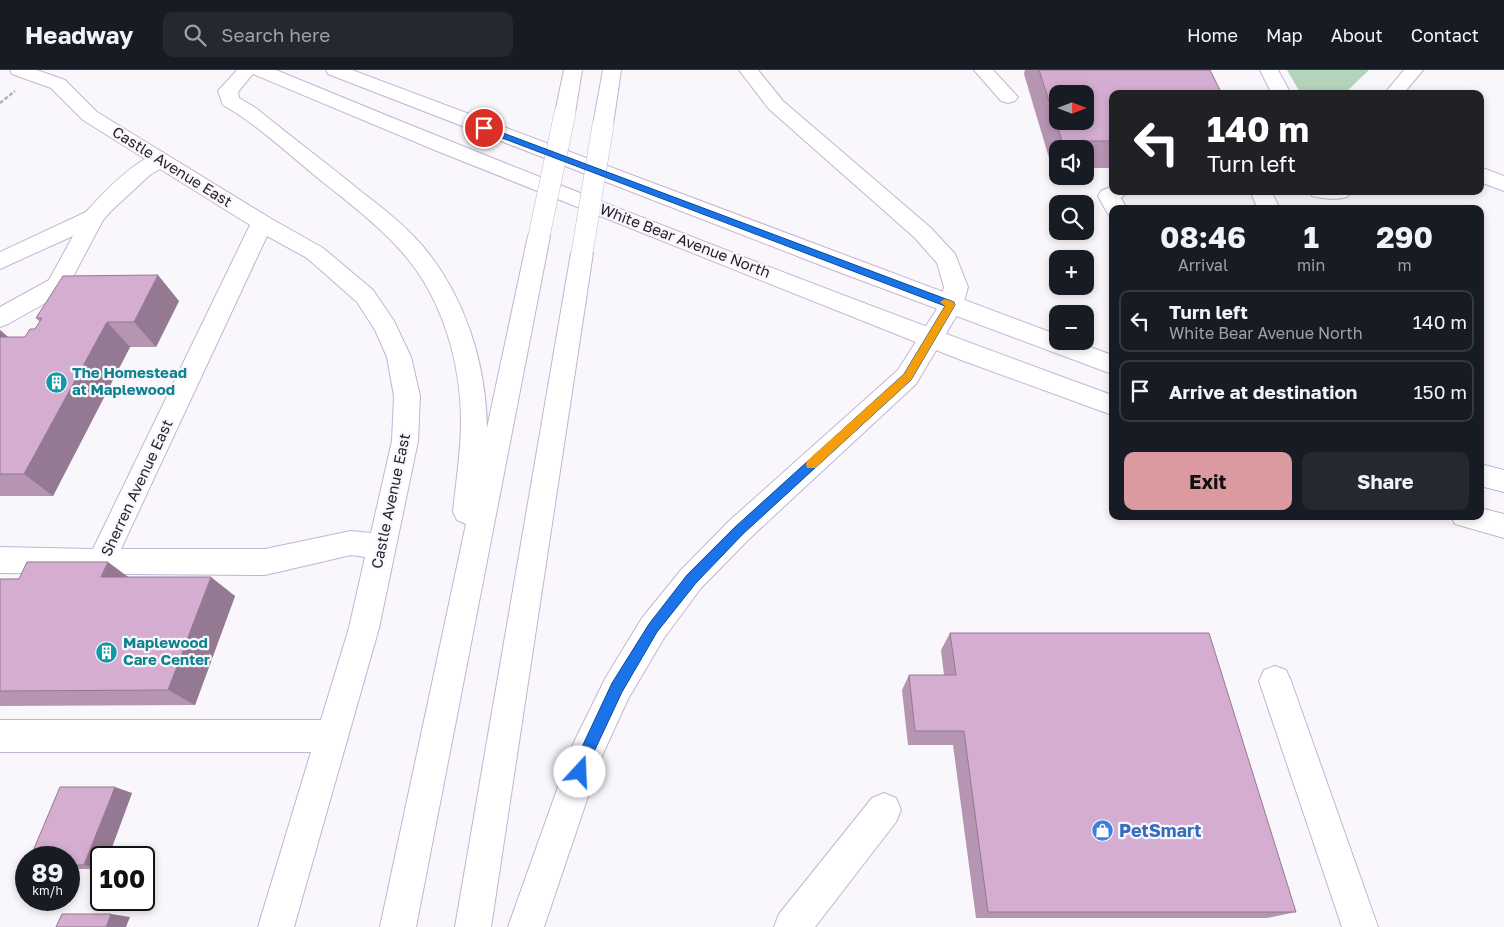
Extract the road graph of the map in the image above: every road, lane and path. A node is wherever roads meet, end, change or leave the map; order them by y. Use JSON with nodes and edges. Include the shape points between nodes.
{"nodes":[{"id":1,"x":19,"y":70,"type":"edge"},
{"id":2,"x":247,"y":70,"type":"edge"},
{"id":3,"x":260,"y":70,"type":"edge"},
{"id":4,"x":335,"y":70,"type":"edge"},
{"id":5,"x":573,"y":70,"type":"edge"},
{"id":6,"x":612,"y":70,"type":"edge"},
{"id":7,"x":748,"y":70,"type":"edge"},
{"id":8,"x":983,"y":70,"type":"edge"},
{"id":9,"x":1269,"y":70,"type":"edge"},
{"id":10,"x":1414,"y":70,"type":"edge"},
{"id":11,"x":56,"y":77,"type":"edge"},
{"id":12,"x":1280,"y":90,"type":"edge"},
{"id":13,"x":1396,"y":90,"type":"edge"},
{"id":14,"x":1008,"y":97,"type":"dead end"},
{"id":15,"x":160,"y":160,"type":"junction"},
{"id":16,"x":1484,"y":176,"type":"edge"},
{"id":17,"x":1504,"y":184,"type":"edge"},
{"id":18,"x":94,"y":217,"type":"junction"},
{"id":19,"x":262,"y":223,"type":"junction"},
{"id":20,"x":0,"y":261,"type":"edge"},
{"id":21,"x":950,"y":305,"type":"junction"},
{"id":22,"x":0,"y":318,"type":"edge"},
{"id":23,"x":932,"y":338,"type":"junction"},
{"id":24,"x":1109,"y":363,"type":"edge"},
{"id":25,"x":1109,"y":404,"type":"edge"},
{"id":26,"x":1484,"y":476,"type":"edge"},
{"id":27,"x":1504,"y":481,"type":"edge"},
{"id":28,"x":1481,"y":520,"type":"edge"},
{"id":29,"x":1504,"y":526,"type":"edge"},
{"id":30,"x":382,"y":546,"type":"junction"},
{"id":31,"x":0,"y":560,"type":"edge"},
{"id":32,"x":101,"y":562,"type":"junction"},
{"id":33,"x":454,"y":653,"type":"junction"},
{"id":34,"x":1275,"y":681,"type":"dead end"},
{"id":35,"x":0,"y":736,"type":"edge"},
{"id":36,"x":332,"y":736,"type":"junction"},
{"id":37,"x":884,"y":810,"type":"dead end"},
{"id":38,"x":276,"y":927,"type":"edge"},
{"id":39,"x":398,"y":927,"type":"edge"},
{"id":40,"x":472,"y":927,"type":"edge"},
{"id":41,"x":526,"y":927,"type":"edge"},
{"id":42,"x":792,"y":927,"type":"edge"},
{"id":43,"x":1360,"y":927,"type":"edge"}],
"edges":[{"from":1,"to":11,"type":"main road"},
{"from":2,"to":33,"type":"main road","via":[[228,91],[230,101],[249,112],[395,230],[420,258],[454,321],[468,368],[473,406],[473,456]]},
{"from":3,"to":23,"type":"main road","name":"White Bear Avenue North","via":[[435,143]]},
{"from":4,"to":21,"type":"main road"},
{"from":5,"to":33,"type":"main road","bridge":true},
{"from":6,"to":40,"type":"main road","bridge":true},
{"from":7,"to":21,"type":"main road","via":[[776,105],[913,223],[947,260],[956,287]]},
{"from":8,"to":14,"type":"main road"},
{"from":9,"to":12,"type":"main road"},
{"from":10,"to":13,"type":"main road"},
{"from":11,"to":15,"type":"main road","name":"Castle Avenue East","via":[[90,116]]},
{"from":15,"to":18,"type":"main road","via":[[144,169]]},
{"from":15,"to":19,"type":"main road","name":"Castle Avenue East"},
{"from":16,"to":17,"type":"main road"},
{"from":18,"to":20,"type":"main road"},
{"from":18,"to":22,"type":"main road","via":[[58,286]]},
{"from":19,"to":30,"type":"main road","name":"Castle Avenue East","via":[[315,254],[365,296],[386,327],[399,357],[407,396],[405,441]]},
{"from":19,"to":32,"type":"main road","name":"Sherren Avenue East"},
{"from":21,"to":23,"type":"main road"},
{"from":21,"to":24,"type":"main road"},
{"from":23,"to":25,"type":"main road","name":"White Bear Avenue North"},
{"from":23,"to":41,"type":"main road","via":[[907,377],[739,530],[692,579],[653,628],[617,688],[586,754]]},
{"from":26,"to":27,"type":"main road"},
{"from":28,"to":29,"type":"main road"},
{"from":30,"to":32,"type":"main road","via":[[351,543],[265,562]]},
{"from":30,"to":36,"type":"main road","name":"Castle Avenue East","via":[[364,628]]},
{"from":31,"to":32,"type":"main road"},
{"from":33,"to":39,"type":"main road"},
{"from":34,"to":43,"type":"main road"},
{"from":35,"to":36,"type":"main road"},
{"from":36,"to":38,"type":"main road","name":"Castle Avenue East"},
{"from":37,"to":42,"type":"main road"}]}
